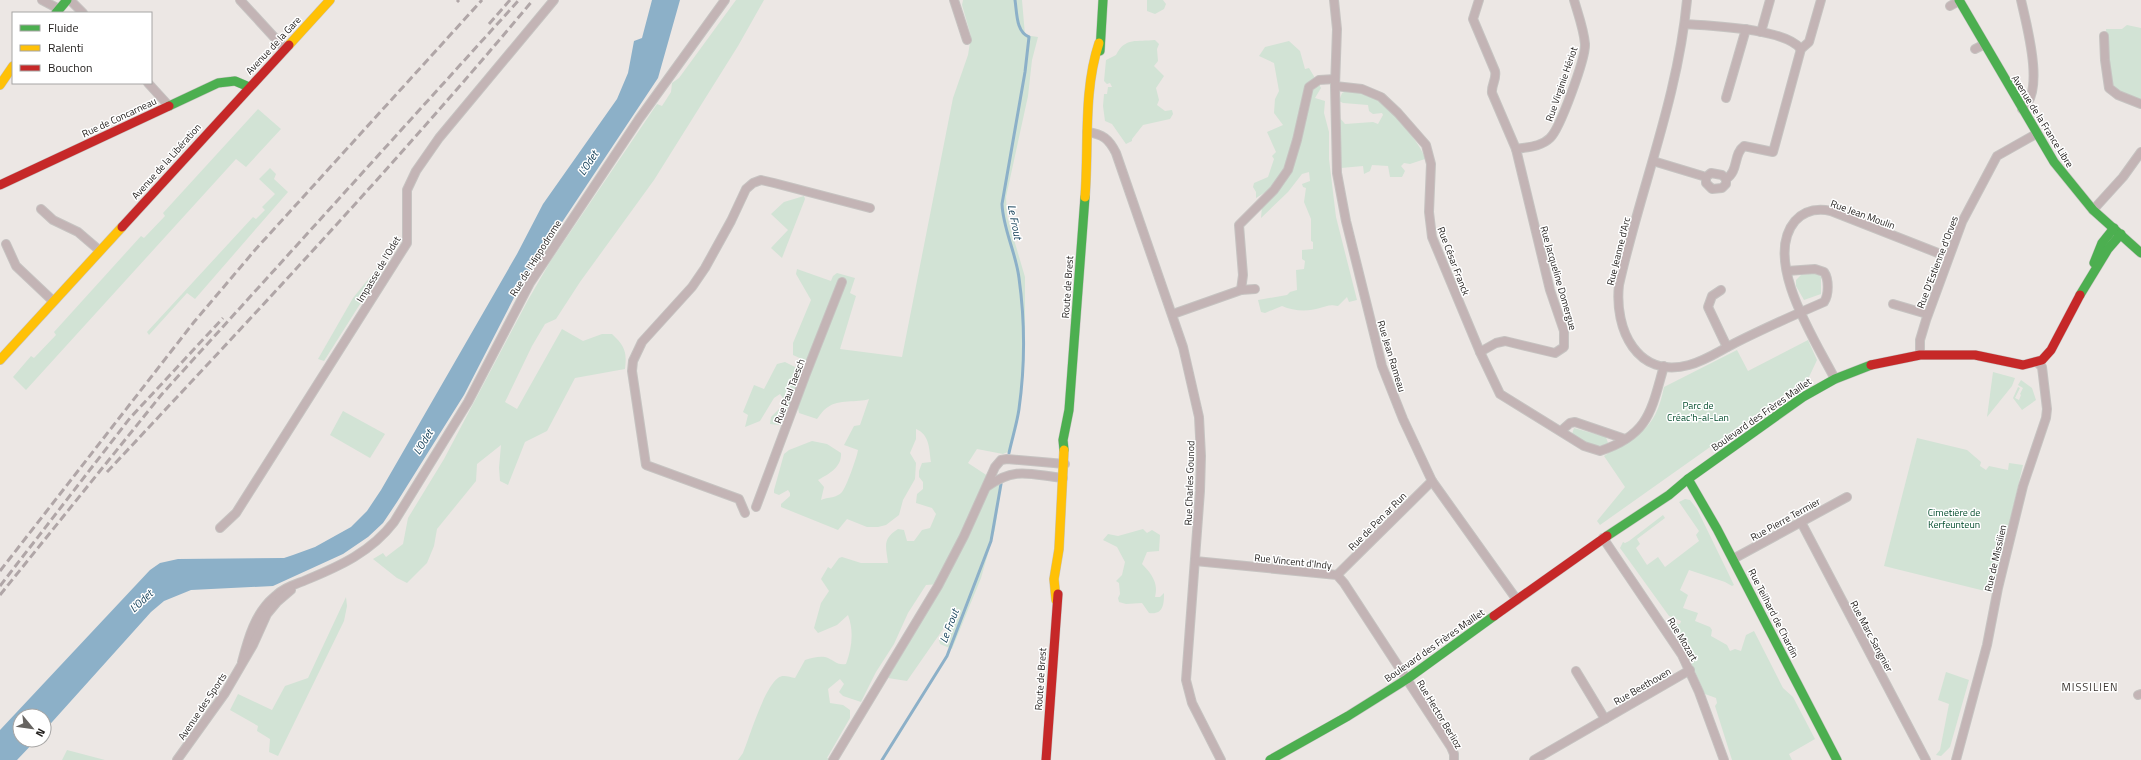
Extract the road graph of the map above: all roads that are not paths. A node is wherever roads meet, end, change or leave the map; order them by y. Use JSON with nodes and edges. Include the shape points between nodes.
{"nodes":[{"id":1,"x":68,"y":0,"type":"edge"},
{"id":2,"x":240,"y":0,"type":"edge"},
{"id":3,"x":330,"y":0,"type":"edge"},
{"id":4,"x":554,"y":0,"type":"edge"},
{"id":5,"x":725,"y":0,"type":"edge"},
{"id":6,"x":954,"y":0,"type":"edge"},
{"id":7,"x":1103,"y":0,"type":"edge"},
{"id":8,"x":1334,"y":0,"type":"edge"},
{"id":9,"x":1480,"y":0,"type":"edge"},
{"id":10,"x":1574,"y":0,"type":"edge"},
{"id":11,"x":1687,"y":0,"type":"edge"},
{"id":12,"x":1770,"y":0,"type":"edge"},
{"id":13,"x":1821,"y":0,"type":"edge"},
{"id":14,"x":1959,"y":0,"type":"edge"},
{"id":15,"x":2021,"y":0,"type":"edge"},
{"id":16,"x":45,"y":2,"type":"edge"},
{"id":17,"x":1950,"y":6,"type":"dead end"},
{"id":18,"x":56,"y":12,"type":"edge"},
{"id":19,"x":82,"y":12,"type":"edge"},
{"id":20,"x":1685,"y":24,"type":"junction"},
{"id":21,"x":1746,"y":29,"type":"junction"},
{"id":22,"x":1761,"y":32,"type":"junction"},
{"id":23,"x":2104,"y":36,"type":"dead end"},
{"id":24,"x":967,"y":40,"type":"dead end"},
{"id":25,"x":1984,"y":45,"type":"junction"},
{"id":26,"x":285,"y":49,"type":"junction"},
{"id":27,"x":1802,"y":49,"type":"junction"},
{"id":28,"x":1975,"y":50,"type":"dead end"},
{"id":29,"x":12,"y":67,"type":"edge"},
{"id":30,"x":1335,"y":83,"type":"junction"},
{"id":31,"x":149,"y":84,"type":"edge"},
{"id":32,"x":0,"y":85,"type":"edge"},
{"id":33,"x":249,"y":87,"type":"junction"},
{"id":34,"x":1726,"y":98,"type":"dead end"},
{"id":35,"x":2141,"y":104,"type":"edge"},
{"id":36,"x":169,"y":106,"type":"junction"},
{"id":37,"x":2022,"y":109,"type":"junction"},
{"id":38,"x":1091,"y":133,"type":"junction"},
{"id":39,"x":2036,"y":134,"type":"junction"},
{"id":40,"x":1516,"y":149,"type":"junction"},
{"id":41,"x":2141,"y":152,"type":"edge"},
{"id":42,"x":1653,"y":161,"type":"junction"},
{"id":43,"x":1706,"y":177,"type":"junction"},
{"id":44,"x":1726,"y":178,"type":"junction"},
{"id":45,"x":0,"y":186,"type":"edge"},
{"id":46,"x":870,"y":208,"type":"dead end"},
{"id":47,"x":42,"y":209,"type":"dead end"},
{"id":48,"x":2093,"y":210,"type":"junction"},
{"id":49,"x":2114,"y":228,"type":"junction"},
{"id":50,"x":2121,"y":234,"type":"junction"},
{"id":51,"x":6,"y":244,"type":"dead end"},
{"id":52,"x":99,"y":250,"type":"junction"},
{"id":53,"x":2141,"y":253,"type":"edge"},
{"id":54,"x":1948,"y":257,"type":"junction"},
{"id":55,"x":1787,"y":271,"type":"junction"},
{"id":56,"x":842,"y":282,"type":"dead end"},
{"id":57,"x":2086,"y":283,"type":"junction"},
{"id":58,"x":1255,"y":289,"type":"dead end"},
{"id":59,"x":1241,"y":290,"type":"junction"},
{"id":60,"x":1721,"y":290,"type":"dead end"},
{"id":61,"x":53,"y":301,"type":"junction"},
{"id":62,"x":1893,"y":304,"type":"dead end"},
{"id":63,"x":1800,"y":312,"type":"junction"},
{"id":64,"x":1173,"y":314,"type":"junction"},
{"id":65,"x":1927,"y":314,"type":"junction"},
{"id":66,"x":1727,"y":347,"type":"junction"},
{"id":67,"x":1480,"y":352,"type":"junction"},
{"id":68,"x":1920,"y":355,"type":"junction"},
{"id":69,"x":2037,"y":362,"type":"junction"},
{"id":70,"x":1,"y":366,"type":"edge"},
{"id":71,"x":1664,"y":366,"type":"junction"},
{"id":72,"x":1835,"y":379,"type":"junction"},
{"id":73,"x":1561,"y":431,"type":"junction"},
{"id":74,"x":1625,"y":439,"type":"junction"},
{"id":75,"x":1065,"y":462,"type":"junction"},
{"id":76,"x":1064,"y":478,"type":"junction"},
{"id":77,"x":1688,"y":479,"type":"junction"},
{"id":78,"x":1432,"y":481,"type":"junction"},
{"id":79,"x":988,"y":486,"type":"junction"},
{"id":80,"x":1847,"y":497,"type":"dead end"},
{"id":81,"x":756,"y":507,"type":"dead end"},
{"id":82,"x":745,"y":513,"type":"dead end"},
{"id":83,"x":1801,"y":522,"type":"junction"},
{"id":84,"x":220,"y":528,"type":"dead end"},
{"id":85,"x":381,"y":537,"type":"joint"},
{"id":86,"x":1603,"y":538,"type":"junction"},
{"id":87,"x":1733,"y":559,"type":"junction"},
{"id":88,"x":1195,"y":562,"type":"junction"},
{"id":89,"x":1337,"y":575,"type":"junction"},
{"id":90,"x":1517,"y":600,"type":"junction"},
{"id":91,"x":1690,"y":670,"type":"junction"},
{"id":92,"x":1576,"y":671,"type":"dead end"},
{"id":93,"x":1407,"y":679,"type":"junction"},
{"id":94,"x":1605,"y":720,"type":"junction"},
{"id":95,"x":1954,"y":759,"type":"edge"},
{"id":96,"x":177,"y":760,"type":"edge"},
{"id":97,"x":834,"y":760,"type":"edge"},
{"id":98,"x":1046,"y":760,"type":"edge"},
{"id":99,"x":1221,"y":760,"type":"edge"},
{"id":100,"x":1270,"y":760,"type":"edge"},
{"id":101,"x":1454,"y":760,"type":"edge"},
{"id":102,"x":1534,"y":760,"type":"edge"},
{"id":103,"x":1723,"y":760,"type":"edge"},
{"id":104,"x":1837,"y":760,"type":"edge"},
{"id":105,"x":1926,"y":760,"type":"edge"}],
"edges":[{"from":1,"to":18,"type":"street"},
{"from":1,"to":19,"type":"street"},
{"from":2,"to":26,"type":"street"},
{"from":3,"to":26,"type":"street","name":"Avenue de la Gare"},
{"from":4,"to":84,"type":"street","name":"Impasse de l'Odet","via":[[439,138],[416,171],[407,190],[408,243],[236,513]]},
{"from":5,"to":85,"type":"street","name":"Rue de l'Hippodrome","via":[[643,114],[534,276],[457,420],[401,512]]},
{"from":6,"to":24,"type":"street"},
{"from":7,"to":38,"type":"street","name":"Route de Brest","via":[[1100,61]]},
{"from":8,"to":30,"type":"street","name":"Rue Jean Rameau","via":[[1337,29]]},
{"from":9,"to":40,"type":"street","via":[[1474,19],[1495,71],[1492,93]]},
{"from":10,"to":40,"type":"street","name":"Rue Virginie Hériot","via":[[1585,50],[1563,114],[1554,133],[1546,142]]},
{"from":11,"to":20,"type":"street","name":"Rue Jeanne d'Arc"},
{"from":12,"to":22,"type":"street"},
{"from":13,"to":27,"type":"street","via":[[1809,42]]},
{"from":14,"to":17,"type":"street","name":"Avenue de la France Libre"},
{"from":14,"to":25,"type":"street","name":"Avenue de la France Libre"},
{"from":15,"to":37,"type":"street","via":[[2031,41],[2033,84],[2031,99]]},
{"from":16,"to":18,"type":"street"},
{"from":20,"to":21,"type":"street"},
{"from":20,"to":42,"type":"street","name":"Rue Jeanne d'Arc"},
{"from":21,"to":22,"type":"street"},
{"from":21,"to":34,"type":"street"},
{"from":22,"to":27,"type":"street","via":[[1796,43]]},
{"from":23,"to":35,"type":"street","via":[[2109,88],[2118,95]]},
{"from":25,"to":28,"type":"street"},
{"from":25,"to":37,"type":"street","name":"Avenue de la France Libre"},
{"from":26,"to":33,"type":"street","name":"Avenue de la Gare"},
{"from":27,"to":44,"type":"street","via":[[1774,152],[1744,146],[1740,149],[1733,172]]},
{"from":29,"to":32,"type":"street"},
{"from":30,"to":59,"type":"street","name":"Rue César Franck","via":[[1319,80],[1309,87],[1288,170],[1274,190],[1242,220],[1238,228],[1243,275]]},
{"from":30,"to":67,"type":"street","name":"Rue César Franck","via":[[1362,89],[1381,97],[1426,145],[1431,164],[1429,212],[1432,237]]},
{"from":30,"to":78,"type":"street","name":"Rue Jean Rameau","via":[[1339,189],[1365,299],[1391,390]]},
{"from":31,"to":36,"type":"street"},
{"from":33,"to":36,"type":"street","name":"Rue de Concarneau","via":[[239,81],[225,81]]},
{"from":33,"to":52,"type":"street","name":"Avenue de la Libération"},
{"from":36,"to":45,"type":"street","name":"Rue de Concarneau"},
{"from":37,"to":39,"type":"street","name":"Avenue de la France Libre"},
{"from":38,"to":64,"type":"street","name":"Rue Charles Gounod","via":[[1108,139],[1116,153]]},
{"from":38,"to":75,"type":"street","name":"Route de Brest","via":[[1068,410],[1063,440]]},
{"from":39,"to":48,"type":"street","name":"Avenue de la France Libre","via":[[2058,169]]},
{"from":39,"to":54,"type":"street","name":"Rue D'Estienne d'Orves","via":[[1997,156],[1962,222]]},
{"from":40,"to":67,"type":"street","name":"Rue Jacqueline Domergue","via":[[1565,342],[1561,350],[1555,353],[1505,341]]},
{"from":41,"to":48,"type":"street","via":[[2123,177]]},
{"from":42,"to":43,"type":"street"},
{"from":42,"to":71,"type":"street","name":"Rue Jeanne d'Arc","via":[[1620,277],[1618,301],[1620,323],[1632,348],[1647,360]]},
{"from":43,"to":44,"type":"street","via":[[1714,173]]},
{"from":43,"to":44,"type":"street","via":[[1706,183],[1712,189],[1724,187]]},
{"from":46,"to":82,"type":"street","via":[[761,180],[753,183],[746,189],[731,221],[692,287],[636,351],[632,371],[646,465],[738,499]]},
{"from":47,"to":52,"type":"street","via":[[54,220],[78,232]]},
{"from":48,"to":49,"type":"street","name":"Avenue de la France Libre"},
{"from":49,"to":50,"type":"street","name":"Avenue de la France Libre"},
{"from":49,"to":57,"type":"street","via":[[2100,246]]},
{"from":50,"to":53,"type":"street","name":"Avenue de la France Libre"},
{"from":50,"to":57,"type":"street"},
{"from":51,"to":61,"type":"street","via":[[16,266]]},
{"from":52,"to":61,"type":"street","name":"Avenue de la Libération"},
{"from":54,"to":55,"type":"street","name":"Rue Jean Moulin","via":[[1836,213],[1814,210],[1798,218],[1787,235],[1784,247]]},
{"from":54,"to":65,"type":"street","name":"Rue D'Estienne d'Orves"},
{"from":55,"to":63,"type":"street","name":"Rue Jean Moulin","via":[[1792,295]]},
{"from":55,"to":63,"type":"street","name":"Rue Jeanne d'Arc","via":[[1820,269],[1826,274],[1828,294],[1824,302]]},
{"from":56,"to":81,"type":"street","name":"Rue Paul Taesch"},
{"from":57,"to":69,"type":"street","via":[[2051,350],[2046,358]]},
{"from":58,"to":59,"type":"street"},
{"from":59,"to":64,"type":"street"},
{"from":60,"to":66,"type":"street","via":[[1712,296],[1708,307]]},
{"from":61,"to":70,"type":"street","name":"Avenue de la Libération"},
{"from":62,"to":65,"type":"street"},
{"from":63,"to":66,"type":"street","name":"Rue Jeanne d'Arc"},
{"from":63,"to":72,"type":"street","name":"Rue Jean Moulin"},
{"from":64,"to":88,"type":"street","name":"Rue Charles Gounod","via":[[1190,370],[1200,434],[1201,474]]},
{"from":65,"to":68,"type":"street","name":"Rue D'Estienne d'Orves","via":[[1920,340]]},
{"from":66,"to":71,"type":"street","name":"Rue Jeanne d'Arc","via":[[1690,365]]},
{"from":67,"to":73,"type":"street","name":"Rue César Franck","via":[[1500,394]]},
{"from":68,"to":69,"type":"street","name":"Boulevard des Frères Maillet","via":[[1968,354],[2020,364]]},
{"from":68,"to":72,"type":"street","name":"Boulevard des Frères Maillet","via":[[1879,362]]},
{"from":69,"to":95,"type":"street","name":"Rue de Missilien","via":[[2042,367],[2046,414],[2031,458],[1997,593],[1987,645]]},
{"from":71,"to":74,"type":"street","name":"Rue César Franck","via":[[1646,422]]},
{"from":72,"to":77,"type":"street","name":"Boulevard des Frères Maillet","via":[[1803,397]]},
{"from":73,"to":74,"type":"street","via":[[1575,422]]},
{"from":73,"to":74,"type":"street","name":"Rue César Franck","via":[[1595,450],[1607,448]]},
{"from":75,"to":76,"type":"street","name":"Route de Brest"},
{"from":75,"to":79,"type":"street","via":[[1001,460],[995,467]]},
{"from":76,"to":79,"type":"street","via":[[1015,473],[1003,476]]},
{"from":76,"to":98,"type":"street","name":"Route de Brest","via":[[1059,549],[1054,579],[1056,600]]},
{"from":77,"to":86,"type":"street","name":"Boulevard des Frères Maillet","via":[[1671,485],[1659,497]]},
{"from":77,"to":87,"type":"street","name":"Rue Teilhard de Chardin"},
{"from":78,"to":89,"type":"street","name":"Rue de Pen ar Run"},
{"from":78,"to":90,"type":"street","name":"Rue Jean Rameau"},
{"from":79,"to":97,"type":"street","via":[[920,617]]},
{"from":80,"to":83,"type":"street","name":"Rue Pierre Termier"},
{"from":83,"to":87,"type":"street","name":"Rue Pierre Termier"},
{"from":83,"to":105,"type":"street","name":"Rue Marc Sangnier"},
{"from":85,"to":96,"type":"street","name":"Avenue des Sports","via":[[349,561],[284,589],[269,602],[252,629],[242,662],[216,706]]},
{"from":86,"to":90,"type":"street","name":"Boulevard des Frères Maillet"},
{"from":86,"to":91,"type":"street","name":"Rue Mozart","via":[[1668,632]]},
{"from":87,"to":104,"type":"street","name":"Rue Teilhard de Chardin"},
{"from":88,"to":89,"type":"street","name":"Rue Vincent d'Indy"},
{"from":88,"to":99,"type":"street","name":"Rue Charles Gounod","via":[[1186,680],[1192,703]]},
{"from":89,"to":93,"type":"street","name":"Rue Vincent d'Indy"},
{"from":90,"to":93,"type":"street","name":"Boulevard des Frères Maillet"},
{"from":91,"to":94,"type":"street","name":"Rue Beethoven"},
{"from":91,"to":103,"type":"street","name":"Rue Mozart"},
{"from":92,"to":94,"type":"street"},
{"from":93,"to":100,"type":"street","name":"Boulevard des Frères Maillet"},
{"from":93,"to":101,"type":"street","name":"Rue Hector Berlioz","via":[[1451,747]]},
{"from":94,"to":102,"type":"street","name":"Rue Beethoven"}]}
